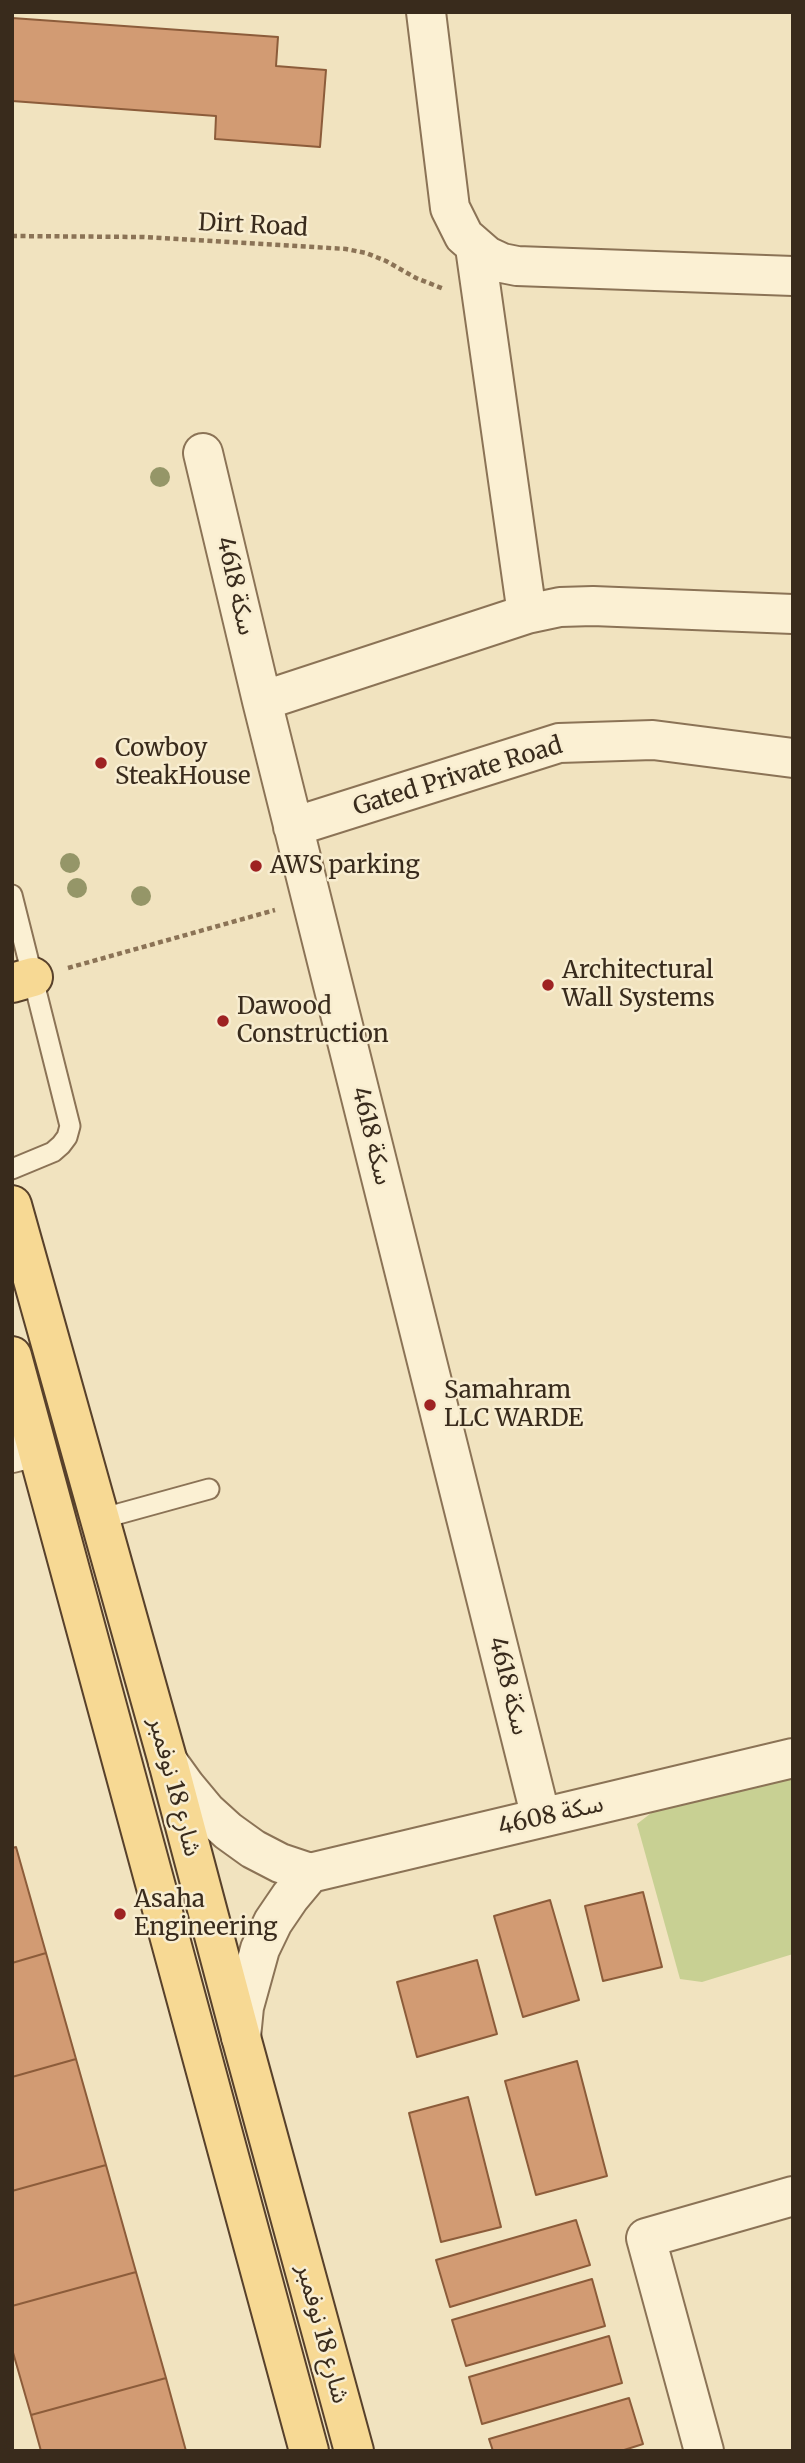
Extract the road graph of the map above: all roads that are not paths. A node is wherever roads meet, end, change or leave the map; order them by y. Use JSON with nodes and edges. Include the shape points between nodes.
{"nodes":[{"id":1,"x":426,"y":12,"type":"edge"},
{"id":2,"x":475,"y":247,"type":"junction"},
{"id":3,"x":793,"y":276,"type":"edge"},
{"id":4,"x":203,"y":453,"type":"dead end"},
{"id":5,"x":527,"y":614,"type":"junction"},
{"id":6,"x":793,"y":614,"type":"edge"},
{"id":7,"x":262,"y":701,"type":"junction"},
{"id":8,"x":793,"y":758,"type":"edge"},
{"id":9,"x":293,"y":827,"type":"junction"},
{"id":10,"x":12,"y":895,"type":"edge"},
{"id":11,"x":23,"y":980,"type":"edge"},
{"id":12,"x":12,"y":1168,"type":"edge"},
{"id":13,"x":12,"y":1205,"type":"edge"},
{"id":14,"x":12,"y":1356,"type":"edge"},
{"id":15,"x":24,"y":1450,"type":"edge"},
{"id":16,"x":209,"y":1489,"type":"dead end"},
{"id":17,"x":100,"y":1519,"type":"junction"},
{"id":18,"x":793,"y":1758,"type":"edge"},
{"id":19,"x":168,"y":1762,"type":"junction"},
{"id":20,"x":541,"y":1818,"type":"junction"},
{"id":21,"x":310,"y":1873,"type":"junction"},
{"id":22,"x":241,"y":2037,"type":"junction"},
{"id":23,"x":793,"y":2196,"type":"edge"},
{"id":24,"x":309,"y":2451,"type":"edge"},
{"id":25,"x":354,"y":2451,"type":"edge"},
{"id":26,"x":704,"y":2451,"type":"edge"}],
"edges":[{"from":1,"to":2,"type":"street","via":[[450,208]]},
{"from":2,"to":3,"type":"street","via":[[517,266]]},
{"from":2,"to":5,"type":"street"},
{"from":4,"to":7,"type":"street","name":"سكة 4618"},
{"from":5,"to":6,"type":"street","via":[[593,606]]},
{"from":5,"to":7,"type":"street"},
{"from":7,"to":9,"type":"street","name":"سكة 4618"},
{"from":8,"to":9,"type":"street","name":"Gated Private Road","via":[[653,740],[559,743]]},
{"from":9,"to":20,"type":"street","name":"سكة 4618"},
{"from":10,"to":11,"type":"lane"},
{"from":11,"to":12,"type":"lane","via":[[70,1126],[67,1137],[53,1152]]},
{"from":13,"to":17,"type":"main road","name":"شارع 18 نوفمبر"},
{"from":14,"to":15,"type":"main road","name":"شارع 18 نوفمبر"},
{"from":15,"to":24,"type":"main road","name":"شارع 18 نوفمبر"},
{"from":16,"to":17,"type":"lane"},
{"from":17,"to":19,"type":"main road","name":"شارع 18 نوفمبر"},
{"from":18,"to":20,"type":"street","name":"سكة 4608"},
{"from":19,"to":21,"type":"street","via":[[228,1831],[262,1853]]},
{"from":19,"to":22,"type":"main road","name":"شارع 18 نوفمبر"},
{"from":20,"to":21,"type":"street","name":"سكة 4608"},
{"from":21,"to":22,"type":"street","via":[[290,1896],[260,1949]]},
{"from":22,"to":25,"type":"main road","name":"شارع 18 نوفمبر"},
{"from":23,"to":26,"type":"street","via":[[646,2238]]}]}
